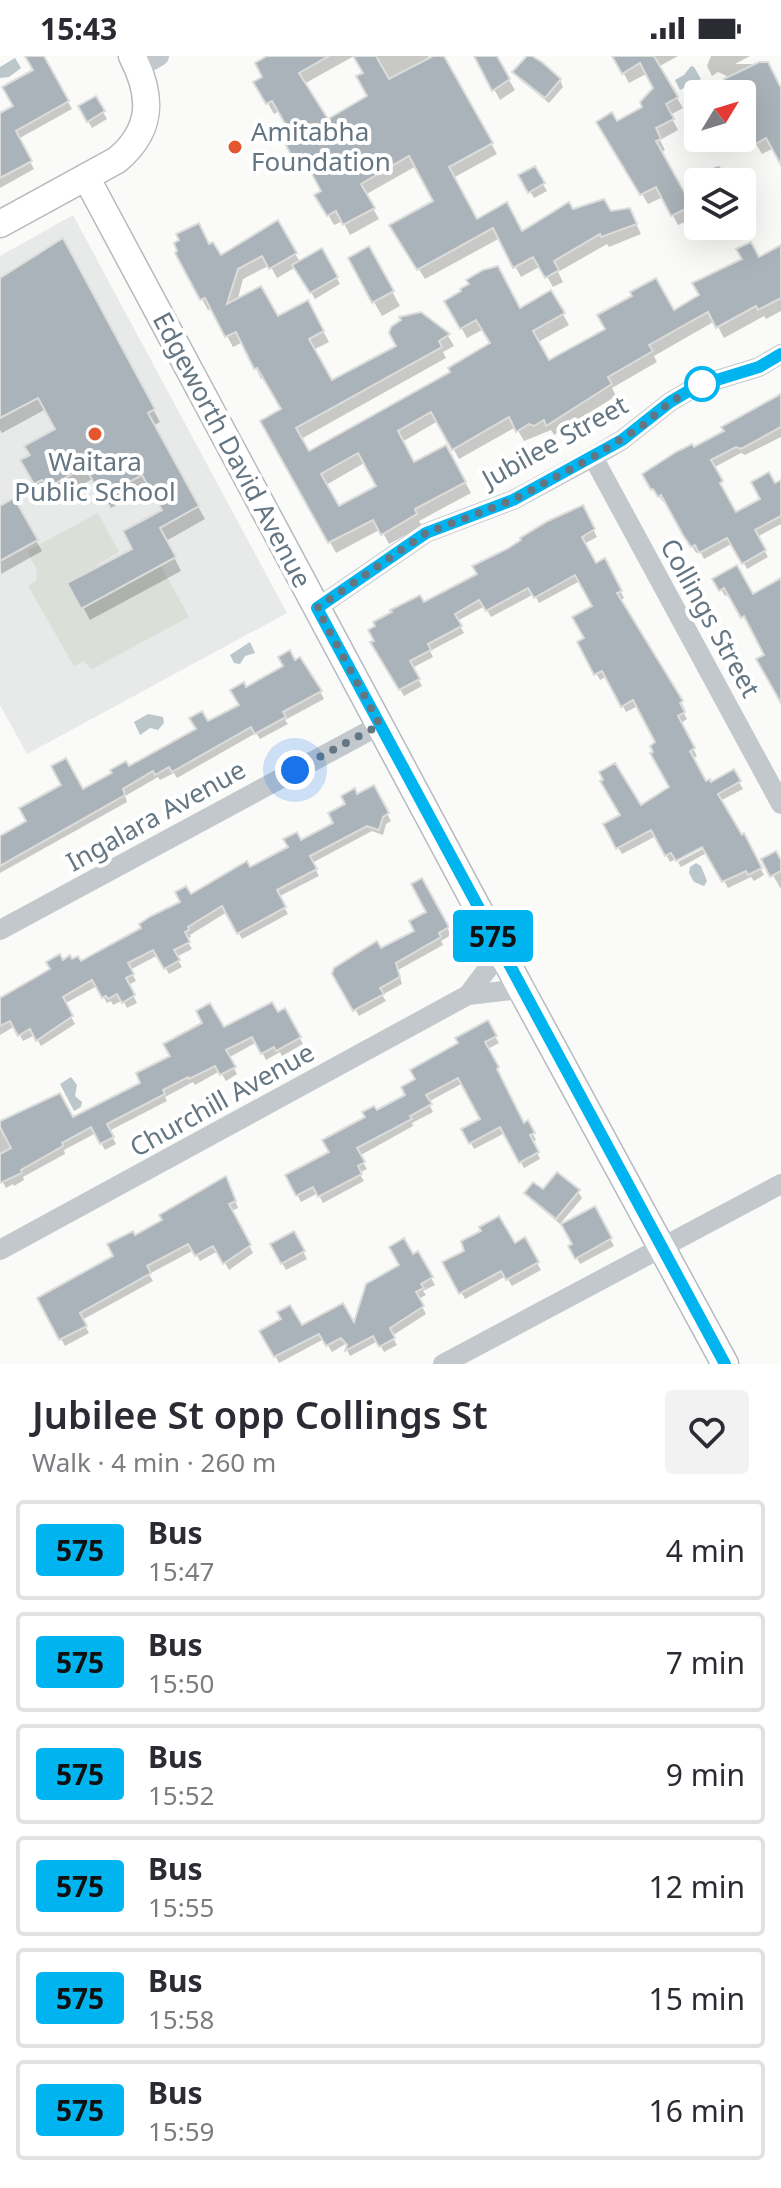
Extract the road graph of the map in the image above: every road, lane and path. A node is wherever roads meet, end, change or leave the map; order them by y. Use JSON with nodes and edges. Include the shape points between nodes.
{"nodes":[{"id":1,"x":143,"y":60,"type":"edge"},
{"id":2,"x":86,"y":177,"type":"junction"},
{"id":3,"x":0,"y":224,"type":"edge"},
{"id":4,"x":781,"y":354,"type":"edge"},
{"id":5,"x":593,"y":457,"type":"junction"},
{"id":6,"x":317,"y":608,"type":"junction"},
{"id":7,"x":380,"y":725,"type":"junction"},
{"id":8,"x":781,"y":804,"type":"edge"},
{"id":9,"x":0,"y":930,"type":"edge"},
{"id":10,"x":501,"y":951,"type":"junction"},
{"id":11,"x":521,"y":989,"type":"junction"},
{"id":12,"x":468,"y":995,"type":"junction"},
{"id":13,"x":781,"y":1184,"type":"edge"},
{"id":14,"x":660,"y":1246,"type":"junction"},
{"id":15,"x":0,"y":1250,"type":"edge"},
{"id":16,"x":443,"y":1364,"type":"edge"},
{"id":17,"x":725,"y":1364,"type":"edge"}],
"edges":[{"from":1,"to":2,"type":"main road","via":[[146,111],[139,136],[117,160]]},
{"from":2,"to":3,"type":"main road"},
{"from":2,"to":6,"type":"main road","name":"Edgeworth David Avenue"},
{"from":4,"to":5,"type":"street","name":"Jubilee Street","via":[[759,367],[697,386]]},
{"from":5,"to":6,"type":"street","name":"Jubilee Street","via":[[513,500],[426,533]]},
{"from":5,"to":8,"type":"street","name":"Collings Street"},
{"from":6,"to":7,"type":"main road","name":"Edgeworth David Avenue"},
{"from":7,"to":9,"type":"street","name":"Ingalara Avenue"},
{"from":7,"to":10,"type":"main road","name":"Edgeworth David Avenue"},
{"from":10,"to":11,"type":"main road","name":"Edgeworth David Avenue"},
{"from":10,"to":12,"type":"street","name":"Churchill Avenue"},
{"from":11,"to":12,"type":"street","name":"Churchill Avenue"},
{"from":11,"to":14,"type":"main road","name":"Edgeworth David Avenue"},
{"from":12,"to":15,"type":"street","name":"Churchill Avenue"},
{"from":13,"to":14,"type":"street"},
{"from":14,"to":16,"type":"street"},
{"from":14,"to":17,"type":"main road","name":"Edgeworth David Avenue"}]}
